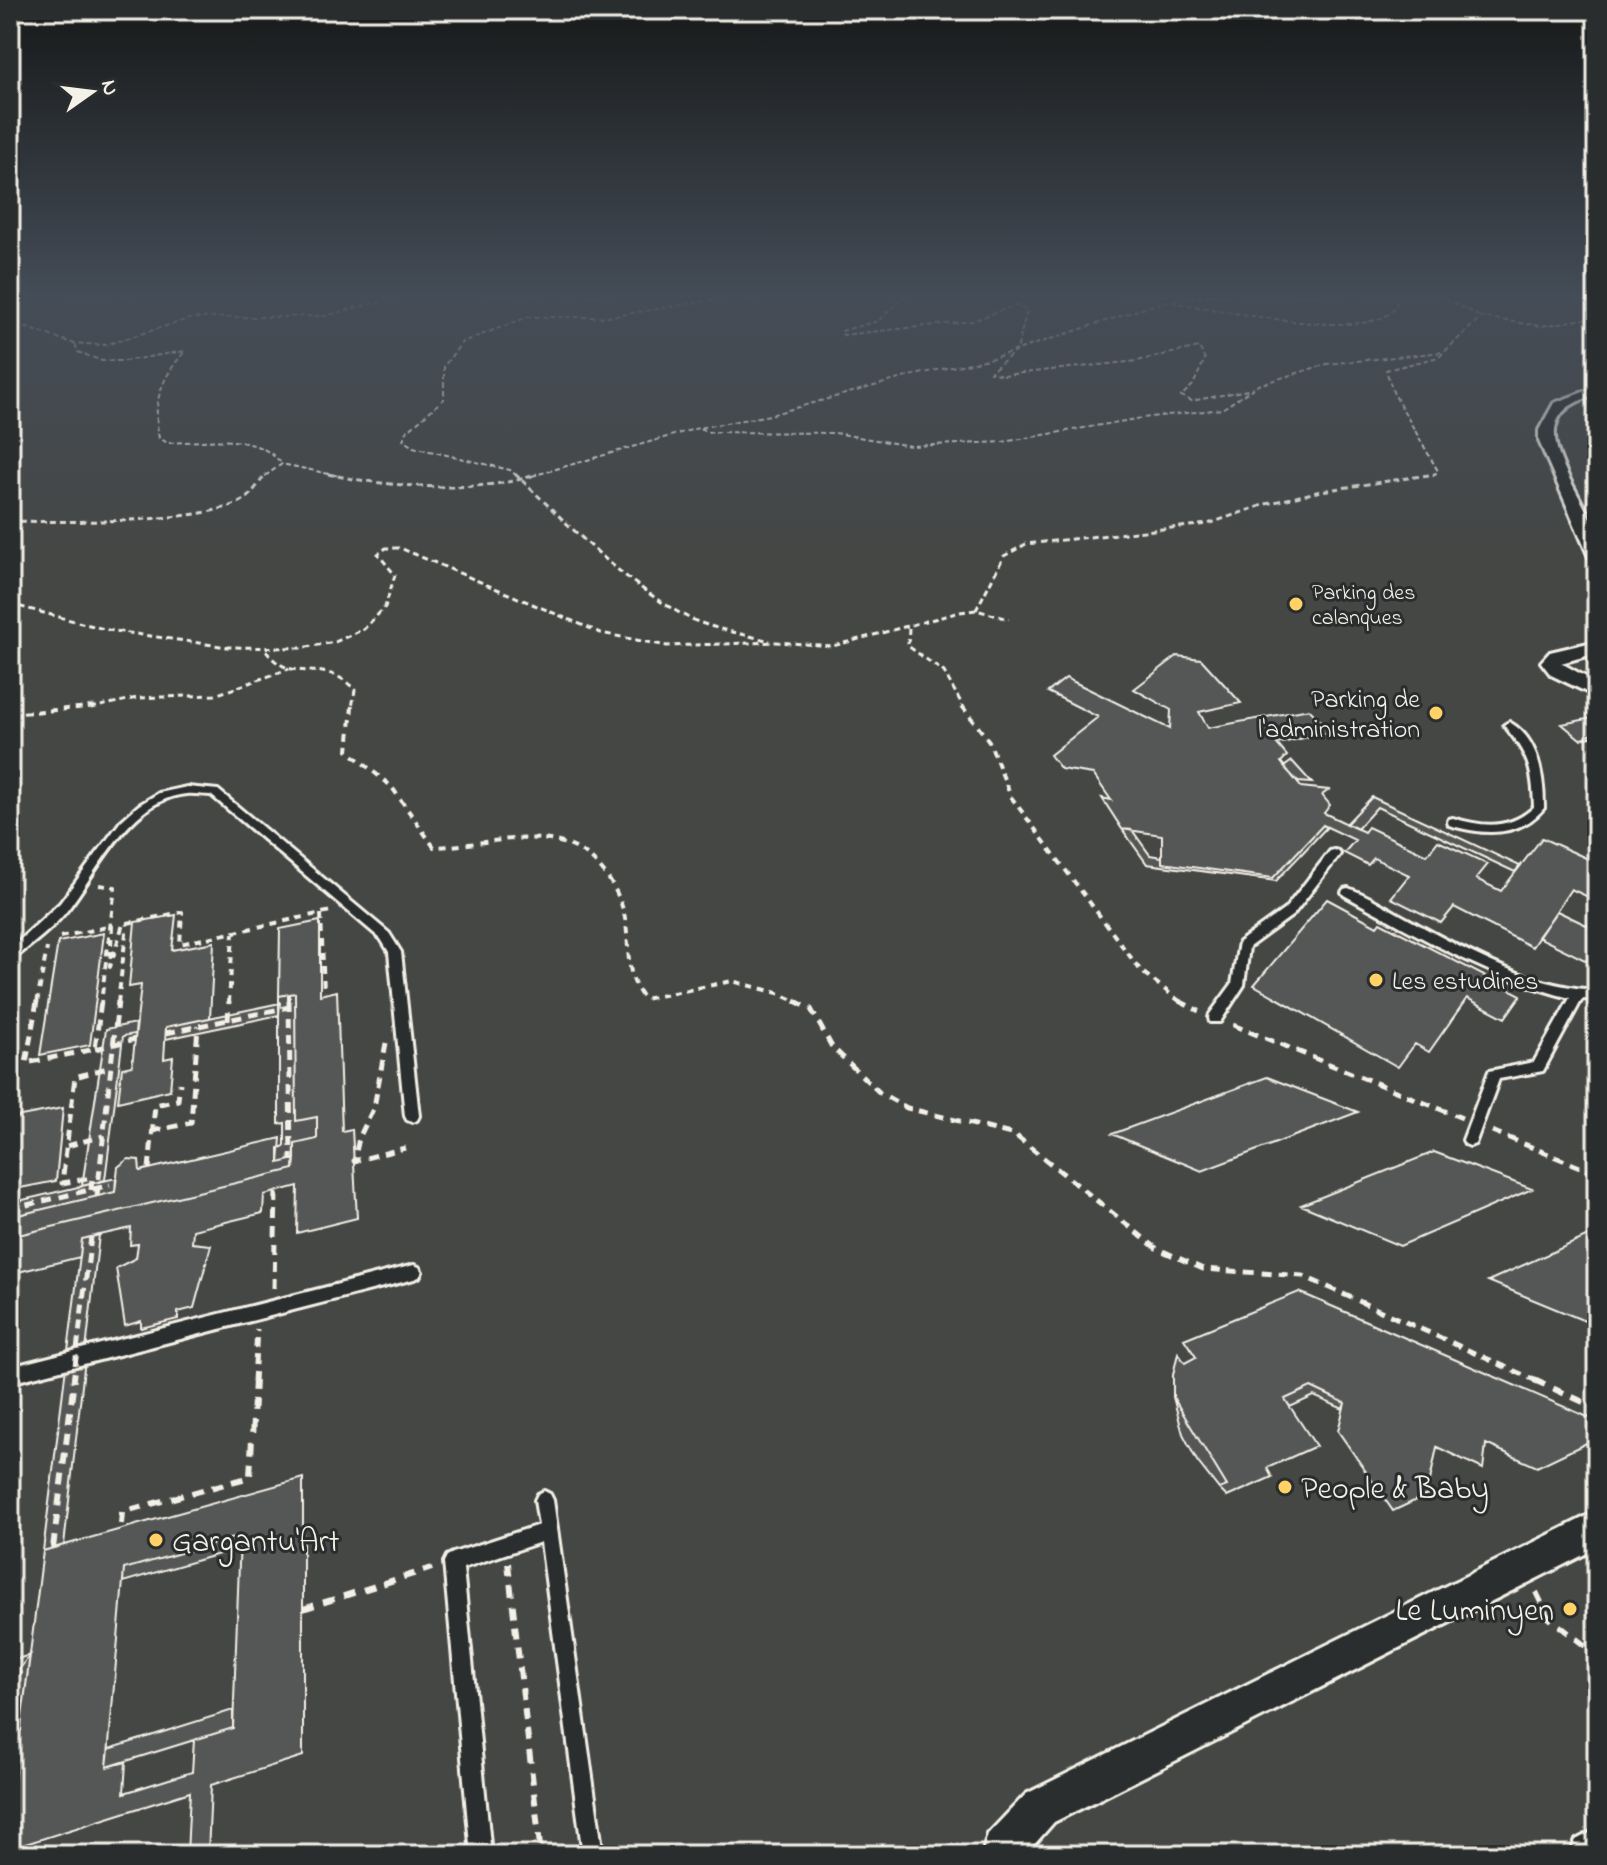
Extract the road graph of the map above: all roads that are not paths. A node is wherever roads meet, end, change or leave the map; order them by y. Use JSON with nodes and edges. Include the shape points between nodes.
{"nodes":[{"id":1,"x":1597,"y":391,"type":"edge"},
{"id":2,"x":1597,"y":557,"type":"edge"},
{"id":3,"x":1597,"y":647,"type":"edge"},
{"id":4,"x":1597,"y":691,"type":"edge"},
{"id":5,"x":1509,"y":725,"type":"dead end"},
{"id":6,"x":1453,"y":822,"type":"dead end"},
{"id":7,"x":1334,"y":854,"type":"dead end"},
{"id":8,"x":1348,"y":892,"type":"dead end"},
{"id":9,"x":10,"y":956,"type":"edge"},
{"id":10,"x":1597,"y":995,"type":"edge"},
{"id":11,"x":1577,"y":997,"type":"junction"},
{"id":12,"x":1215,"y":1018,"type":"road end"},
{"id":13,"x":412,"y":1116,"type":"dead end"},
{"id":14,"x":1470,"y":1140,"type":"dead end"},
{"id":15,"x":414,"y":1272,"type":"dead end"},
{"id":16,"x":10,"y":1375,"type":"edge"},
{"id":17,"x":544,"y":1500,"type":"dead end"},
{"id":18,"x":1597,"y":1529,"type":"edge"},
{"id":19,"x":548,"y":1531,"type":"junction"},
{"id":20,"x":1597,"y":1850,"type":"edge"},
{"id":21,"x":481,"y":1855,"type":"edge"},
{"id":22,"x":593,"y":1855,"type":"edge"},
{"id":23,"x":1003,"y":1855,"type":"edge"},
{"id":24,"x":1591,"y":1855,"type":"edge"}],
"edges":[{"from":1,"to":2,"type":"street","via":[[1558,405],[1545,428]]},
{"from":3,"to":4,"type":"street","via":[[1550,662]]},
{"from":5,"to":6,"type":"lane","via":[[1522,737],[1539,770],[1539,808],[1531,818],[1506,829],[1481,831]]},
{"from":7,"to":12,"type":"lane","via":[[1289,912],[1243,945],[1238,985]]},
{"from":8,"to":11,"type":"lane","via":[[1520,980]]},
{"from":9,"to":13,"type":"lane","via":[[62,909],[129,816],[147,801],[195,788],[214,792],[385,936],[395,952]]},
{"from":10,"to":11,"type":"lane"},
{"from":11,"to":14,"type":"lane","via":[[1538,1067],[1494,1075]]},
{"from":15,"to":16,"type":"lane"},
{"from":17,"to":19,"type":"lane"},
{"from":18,"to":23,"type":"street","via":[[1040,1808]]},
{"from":19,"to":21,"type":"lane","via":[[453,1562]]},
{"from":19,"to":22,"type":"lane"},
{"from":20,"to":24,"type":"street"}]}
